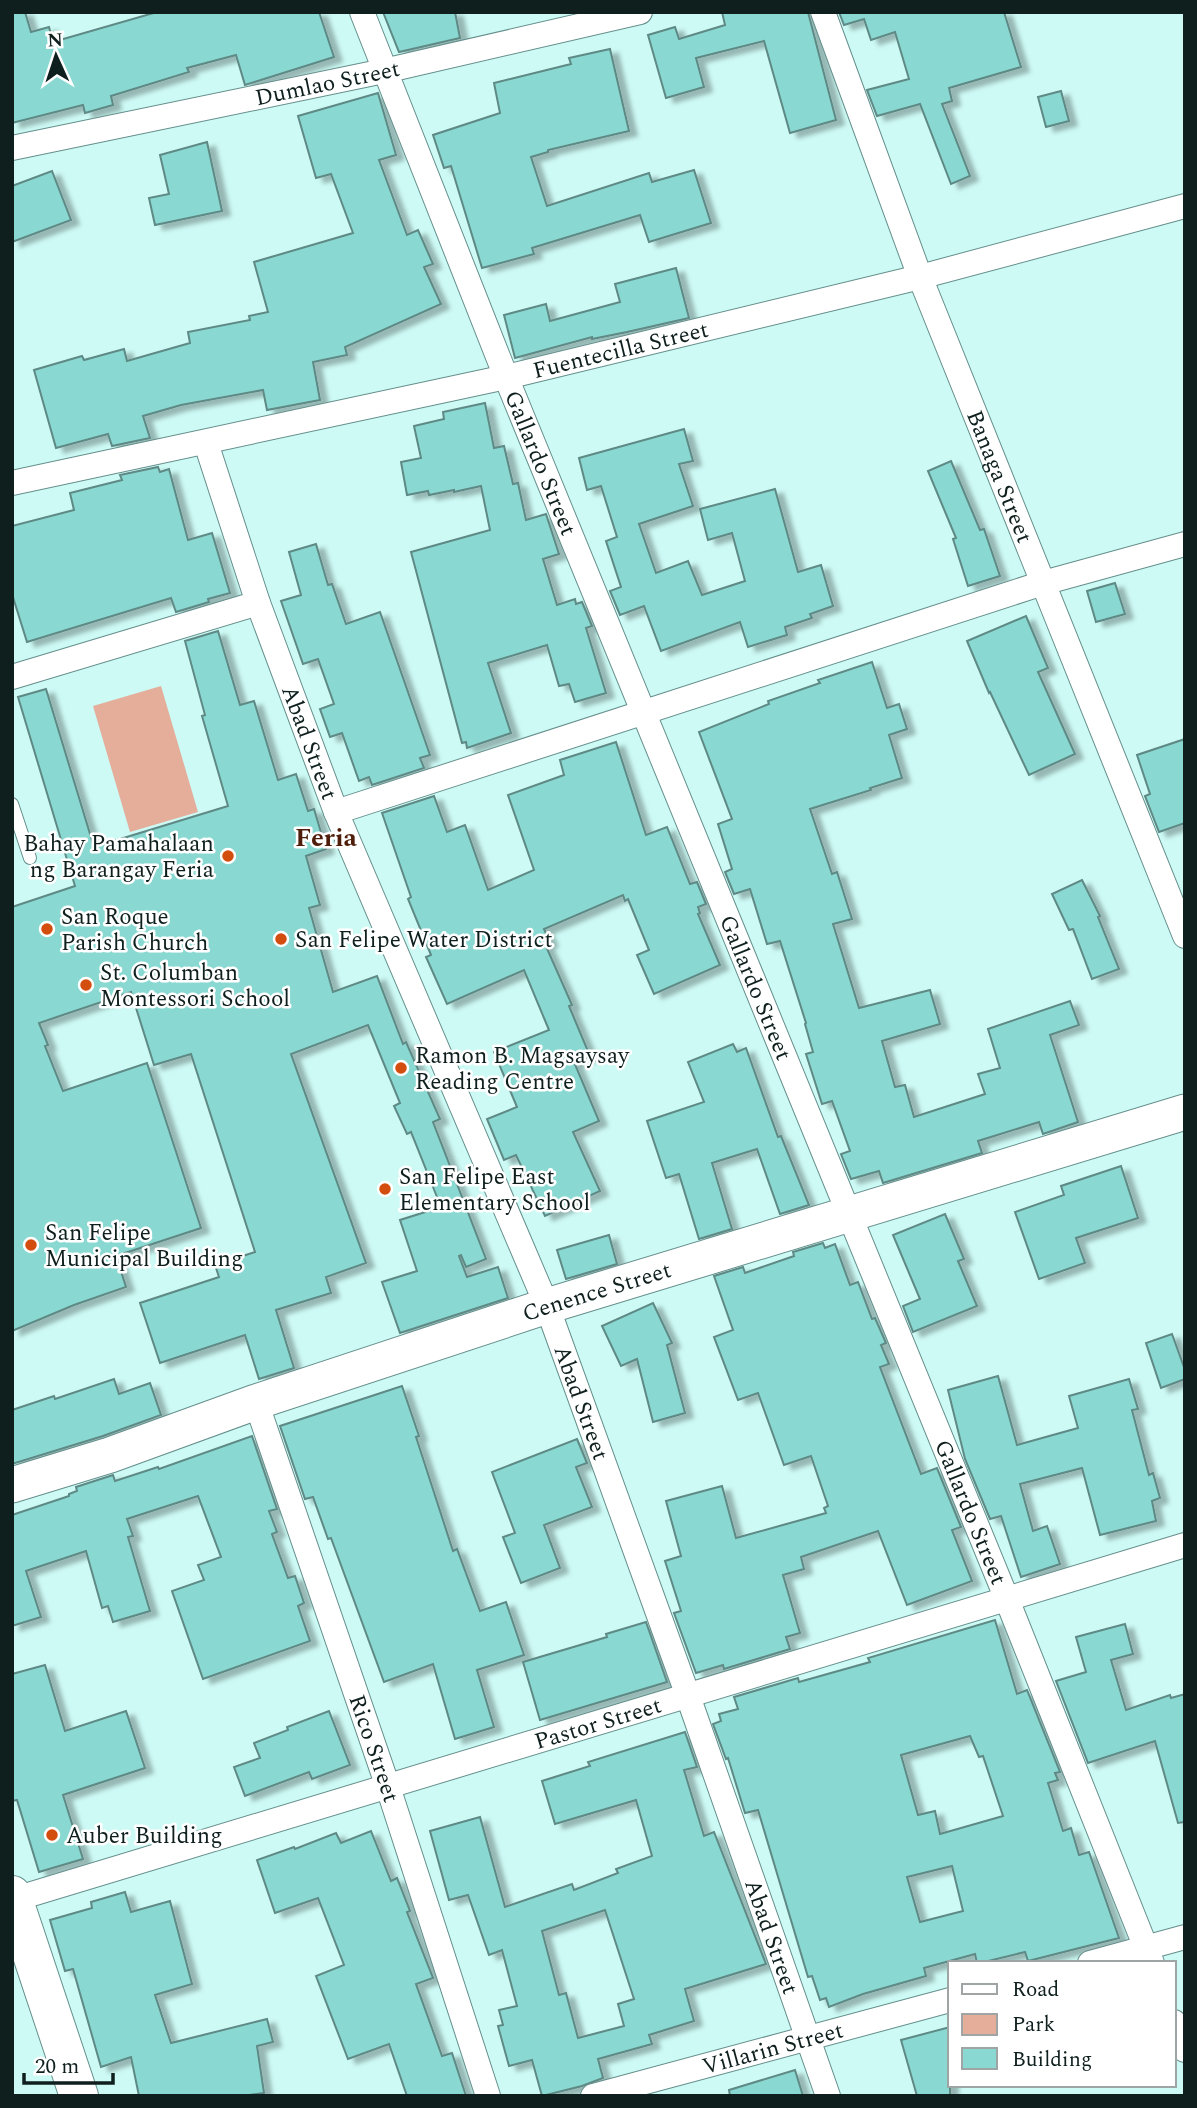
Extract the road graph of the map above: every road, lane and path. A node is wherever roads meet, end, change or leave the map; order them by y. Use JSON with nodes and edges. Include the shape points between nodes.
{"nodes":[{"id":1,"x":362,"y":12,"type":"edge"},
{"id":2,"x":640,"y":12,"type":"edge"},
{"id":3,"x":823,"y":12,"type":"edge"},
{"id":4,"x":384,"y":71,"type":"junction"},
{"id":5,"x":12,"y":148,"type":"edge"},
{"id":6,"x":1185,"y":206,"type":"edge"},
{"id":7,"x":920,"y":277,"type":"junction"},
{"id":8,"x":506,"y":377,"type":"junction"},
{"id":9,"x":206,"y":443,"type":"junction"},
{"id":10,"x":12,"y":483,"type":"edge"},
{"id":11,"x":1185,"y":544,"type":"edge"},
{"id":12,"x":1043,"y":583,"type":"junction"},
{"id":13,"x":258,"y":603,"type":"junction"},
{"id":14,"x":13,"y":674,"type":"edge"},
{"id":15,"x":645,"y":713,"type":"junction"},
{"id":16,"x":12,"y":804,"type":"edge"},
{"id":17,"x":336,"y":812,"type":"junction"},
{"id":18,"x":30,"y":858,"type":"dead end"},
{"id":19,"x":1185,"y":936,"type":"edge"},
{"id":20,"x":1185,"y":1112,"type":"edge"},
{"id":21,"x":848,"y":1214,"type":"junction"},
{"id":22,"x":547,"y":1306,"type":"junction"},
{"id":23,"x":256,"y":1402,"type":"junction"},
{"id":24,"x":12,"y":1485,"type":"edge"},
{"id":25,"x":1185,"y":1545,"type":"edge"},
{"id":26,"x":1006,"y":1597,"type":"junction"},
{"id":27,"x":688,"y":1696,"type":"junction"},
{"id":28,"x":388,"y":1787,"type":"junction"},
{"id":29,"x":13,"y":1898,"type":"edge"},
{"id":30,"x":1185,"y":1937,"type":"edge"},
{"id":31,"x":1149,"y":1955,"type":"edge"},
{"id":32,"x":1105,"y":1961,"type":"edge"},
{"id":33,"x":948,"y":2001,"type":"edge"},
{"id":34,"x":1176,"y":2027,"type":"edge"},
{"id":35,"x":807,"y":2038,"type":"junction"},
{"id":36,"x":1185,"y":2050,"type":"edge"},
{"id":37,"x":79,"y":2096,"type":"edge"},
{"id":38,"x":488,"y":2096,"type":"edge"},
{"id":39,"x":593,"y":2096,"type":"edge"},
{"id":40,"x":828,"y":2096,"type":"edge"}],
"edges":[{"from":1,"to":4,"type":"street","name":"Gallardo Street"},
{"from":2,"to":4,"type":"street","name":"Dumlao Street"},
{"from":3,"to":7,"type":"street","name":"Banaga Street"},
{"from":4,"to":5,"type":"street","name":"Dumlao Street"},
{"from":4,"to":8,"type":"street","name":"Gallardo Street"},
{"from":6,"to":7,"type":"street","name":"Fuentecilla Street"},
{"from":7,"to":8,"type":"street","name":"Fuentecilla Street"},
{"from":7,"to":12,"type":"street","name":"Banaga Street"},
{"from":8,"to":9,"type":"street","name":"Fuentecilla Street"},
{"from":8,"to":15,"type":"street","name":"Gallardo Street"},
{"from":9,"to":10,"type":"street","name":"Fuentecilla Street"},
{"from":9,"to":13,"type":"street","name":"Abad Street"},
{"from":11,"to":12,"type":"street"},
{"from":12,"to":15,"type":"street"},
{"from":12,"to":19,"type":"street","name":"Banaga Street"},
{"from":13,"to":14,"type":"street"},
{"from":13,"to":17,"type":"street","name":"Abad Street"},
{"from":15,"to":17,"type":"street"},
{"from":15,"to":21,"type":"street","name":"Gallardo Street"},
{"from":16,"to":18,"type":"lane"},
{"from":17,"to":22,"type":"street","name":"Abad Street"},
{"from":20,"to":21,"type":"street","name":"Cenence Street"},
{"from":21,"to":22,"type":"street","name":"Cenence Street"},
{"from":21,"to":26,"type":"street","name":"Gallardo Street"},
{"from":22,"to":23,"type":"street","name":"Cenence Street"},
{"from":22,"to":27,"type":"street","name":"Abad Street"},
{"from":23,"to":24,"type":"street","name":"Cenence Street"},
{"from":23,"to":28,"type":"street","name":"Rico Street"},
{"from":25,"to":26,"type":"street","name":"Pastor Street"},
{"from":26,"to":27,"type":"street","name":"Pastor Street"},
{"from":26,"to":31,"type":"street","name":"Gallardo Street"},
{"from":27,"to":28,"type":"street","name":"Pastor Street"},
{"from":27,"to":35,"type":"street","name":"Abad Street"},
{"from":28,"to":29,"type":"street","name":"Pastor Street"},
{"from":28,"to":38,"type":"street","name":"Rico Street"},
{"from":29,"to":37,"type":"main road"},
{"from":30,"to":31,"type":"street"},
{"from":31,"to":32,"type":"street"},
{"from":33,"to":35,"type":"street","name":"Villarin Street"},
{"from":34,"to":36,"type":"street"},
{"from":35,"to":39,"type":"street","name":"Villarin Street"},
{"from":35,"to":40,"type":"street","name":"Abad Street"}]}
